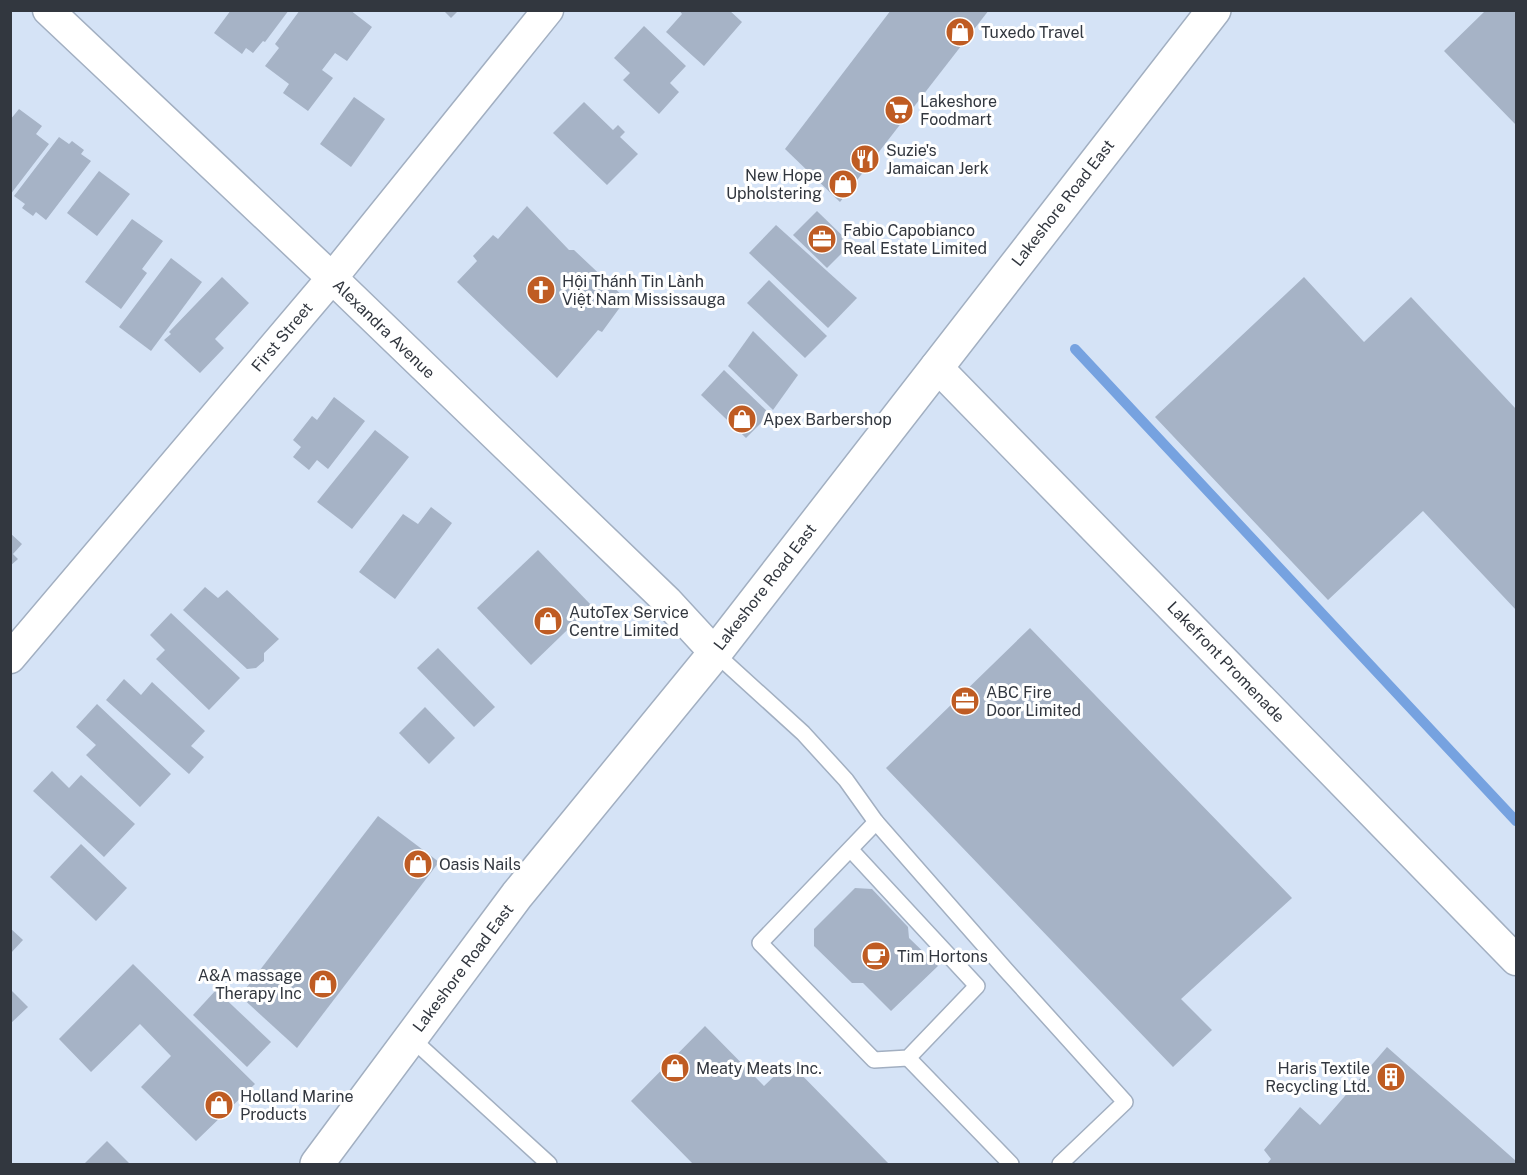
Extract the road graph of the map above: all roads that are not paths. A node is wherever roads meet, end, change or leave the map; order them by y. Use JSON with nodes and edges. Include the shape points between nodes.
{"nodes":[{"id":1,"x":48,"y":10,"type":"edge"},
{"id":2,"x":548,"y":10,"type":"edge"},
{"id":3,"x":1214,"y":10,"type":"edge"},
{"id":4,"x":332,"y":278,"type":"junction"},
{"id":5,"x":936,"y":366,"type":"junction"},
{"id":6,"x":715,"y":653,"type":"junction"},
{"id":7,"x":10,"y":658,"type":"edge"},
{"id":8,"x":876,"y":822,"type":"junction"},
{"id":9,"x":850,"y":849,"type":"junction"},
{"id":10,"x":1516,"y":960,"type":"edge"},
{"id":11,"x":411,"y":1038,"type":"junction"},
{"id":12,"x":908,"y":1058,"type":"junction"},
{"id":13,"x":317,"y":1164,"type":"edge"},
{"id":14,"x":549,"y":1164,"type":"edge"},
{"id":15,"x":1011,"y":1164,"type":"edge"},
{"id":16,"x":1060,"y":1164,"type":"edge"}],
"edges":[{"from":1,"to":4,"type":"street","name":"Alexandra Avenue"},
{"from":2,"to":4,"type":"street","name":"First Street"},
{"from":3,"to":5,"type":"main road","name":"Lakeshore Road East"},
{"from":4,"to":6,"type":"street","name":"Alexandra Avenue","via":[[668,601]]},
{"from":4,"to":7,"type":"street","name":"First Street"},
{"from":5,"to":6,"type":"main road","name":"Lakeshore Road East"},
{"from":5,"to":10,"type":"street","name":"Lakefront Promenade"},
{"from":6,"to":8,"type":"lane","via":[[803,733],[846,780]]},
{"from":6,"to":11,"type":"main road","name":"Lakeshore Road East","via":[[517,895]]},
{"from":8,"to":9,"type":"lane"},
{"from":8,"to":16,"type":"lane","via":[[1125,1102]]},
{"from":9,"to":12,"type":"lane","via":[[977,986]]},
{"from":9,"to":12,"type":"lane","via":[[760,943],[874,1060]]},
{"from":11,"to":13,"type":"main road","name":"Lakeshore Road East"},
{"from":11,"to":14,"type":"lane"},
{"from":12,"to":15,"type":"lane"}]}
